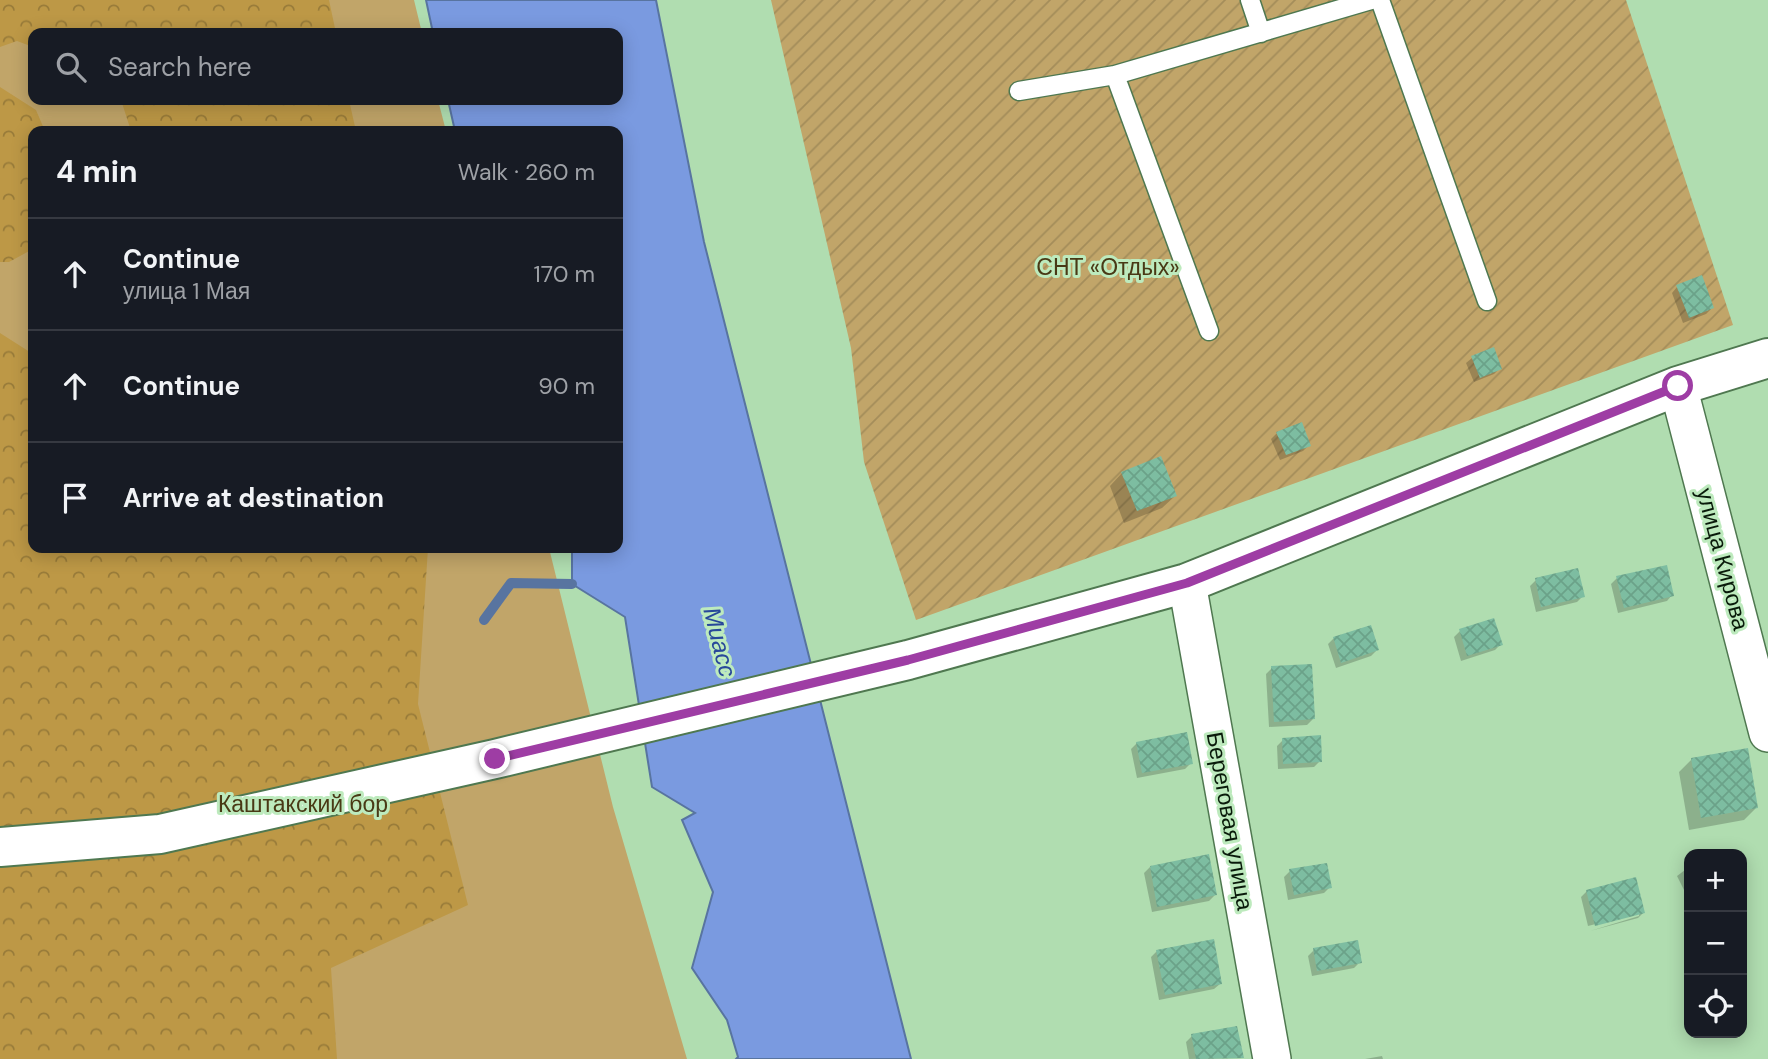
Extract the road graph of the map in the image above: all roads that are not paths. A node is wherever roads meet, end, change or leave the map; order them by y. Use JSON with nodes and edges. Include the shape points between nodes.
{"nodes":[{"id":1,"x":1250,"y":0,"type":"edge"},
{"id":2,"x":1371,"y":0,"type":"edge"},
{"id":3,"x":1381,"y":0,"type":"edge"},
{"id":4,"x":1261,"y":33,"type":"junction"},
{"id":5,"x":1115,"y":75,"type":"junction"},
{"id":6,"x":1019,"y":91,"type":"dead end"},
{"id":7,"x":1487,"y":301,"type":"dead end"},
{"id":8,"x":1209,"y":331,"type":"dead end"},
{"id":9,"x":1768,"y":358,"type":"edge"},
{"id":10,"x":1678,"y":386,"type":"junction"},
{"id":11,"x":1187,"y":583,"type":"junction"},
{"id":12,"x":1768,"y":733,"type":"edge"},
{"id":13,"x":0,"y":847,"type":"edge"},
{"id":14,"x":1272,"y":1059,"type":"edge"}],
"edges":[{"from":1,"to":4,"type":"lane"},
{"from":2,"to":4,"type":"lane"},
{"from":3,"to":7,"type":"lane"},
{"from":4,"to":5,"type":"lane"},
{"from":5,"to":6,"type":"lane"},
{"from":5,"to":8,"type":"lane"},
{"from":9,"to":10,"type":"main road"},
{"from":10,"to":11,"type":"main road"},
{"from":10,"to":12,"type":"street","name":"улица Кирова"},
{"from":11,"to":13,"type":"main road","via":[[908,660],[160,834]]},
{"from":11,"to":14,"type":"street","name":"Береговая улица"}]}
